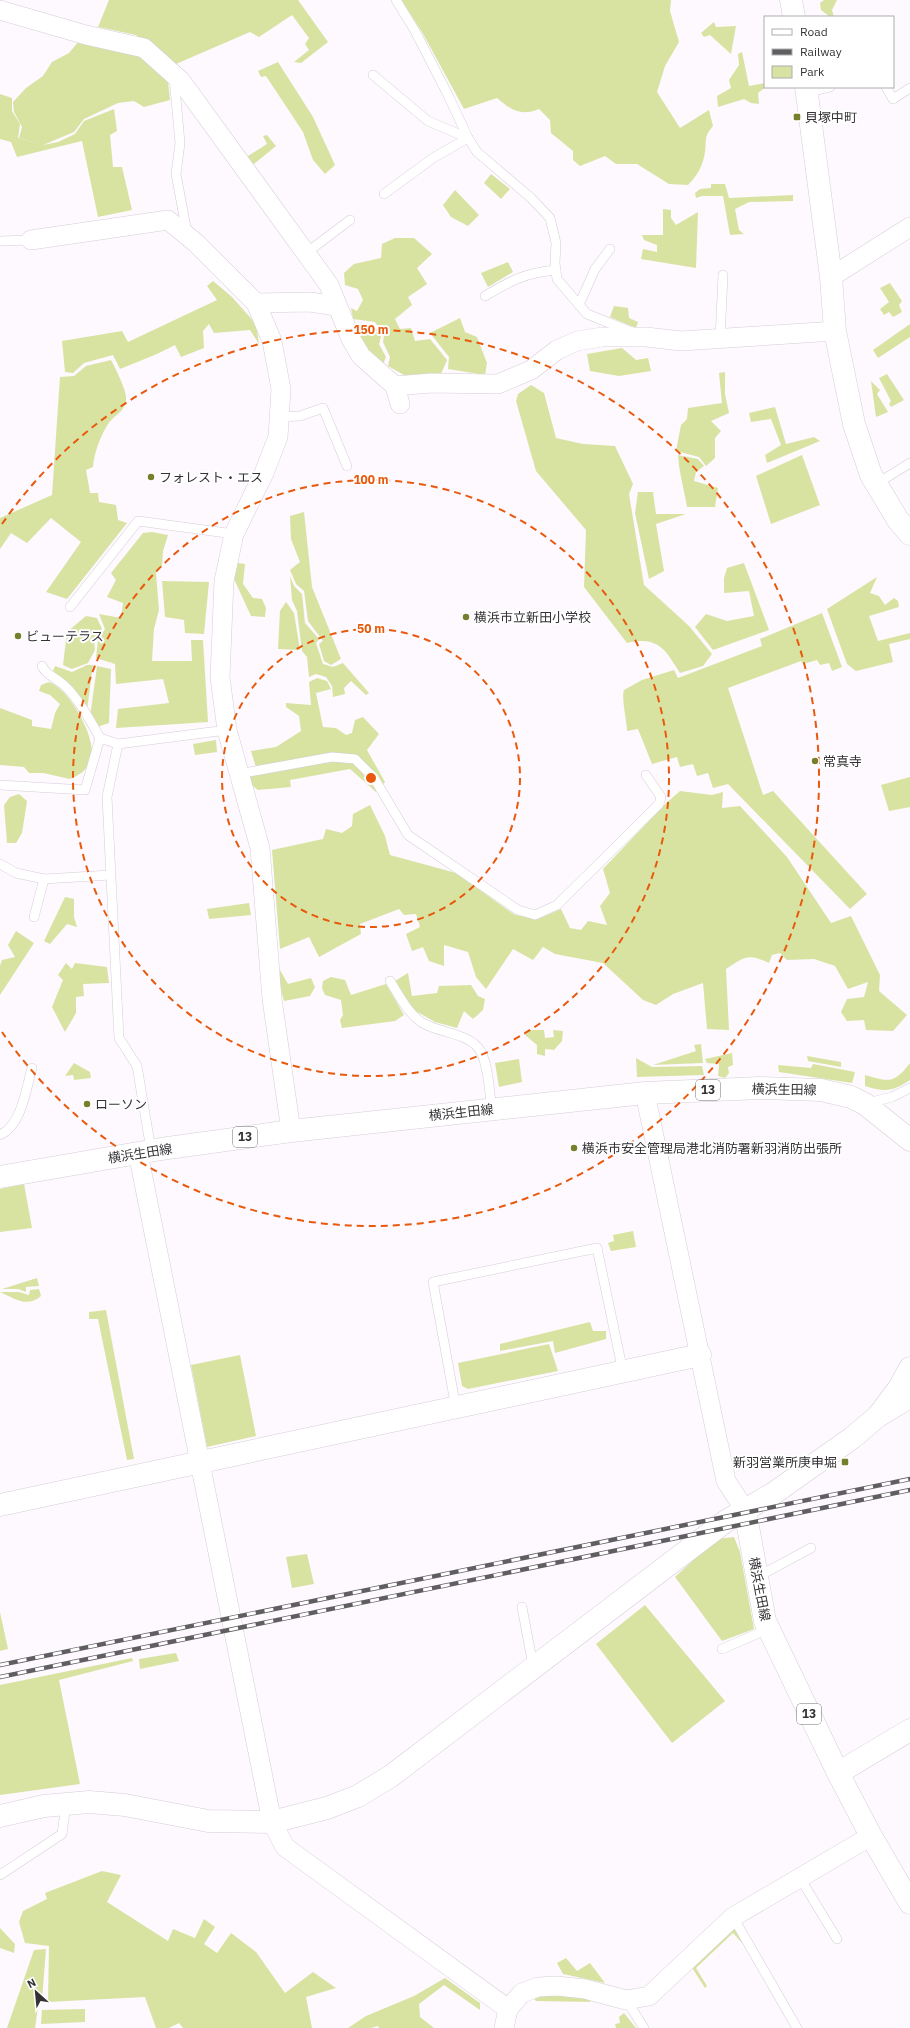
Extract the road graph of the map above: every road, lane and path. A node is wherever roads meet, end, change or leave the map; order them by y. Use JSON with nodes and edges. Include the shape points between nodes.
{"nodes":[{"id":1,"x":396,"y":0,"type":"edge"},
{"id":2,"x":791,"y":0,"type":"edge"},
{"id":3,"x":0,"y":10,"type":"edge"},
{"id":4,"x":794,"y":16,"type":"edge"},
{"id":5,"x":373,"y":75,"type":"dead end"},
{"id":6,"x":174,"y":76,"type":"junction"},
{"id":7,"x":822,"y":88,"type":"edge"},
{"id":8,"x":887,"y":88,"type":"edge"},
{"id":9,"x":910,"y":88,"type":"edge"},
{"id":10,"x":806,"y":90,"type":"edge"},
{"id":11,"x":468,"y":138,"type":"junction"},
{"id":12,"x":384,"y":194,"type":"dead end"},
{"id":13,"x":350,"y":220,"type":"dead end"},
{"id":14,"x":910,"y":227,"type":"edge"},
{"id":15,"x":187,"y":236,"type":"junction"},
{"id":16,"x":31,"y":240,"type":"joint"},
{"id":17,"x":0,"y":242,"type":"edge"},
{"id":18,"x":610,"y":249,"type":"dead end"},
{"id":19,"x":306,"y":253,"type":"junction"},
{"id":20,"x":556,"y":270,"type":"junction"},
{"id":21,"x":722,"y":275,"type":"dead end"},
{"id":22,"x":831,"y":277,"type":"junction"},
{"id":23,"x":485,"y":296,"type":"dead end"},
{"id":24,"x":256,"y":303,"type":"junction"},
{"id":25,"x":579,"y":305,"type":"junction"},
{"id":26,"x":336,"y":306,"type":"junction"},
{"id":27,"x":836,"y":331,"type":"junction"},
{"id":28,"x":646,"y":337,"type":"junction"},
{"id":29,"x":720,"y":339,"type":"junction"},
{"id":30,"x":279,"y":417,"type":"junction"},
{"id":31,"x":910,"y":463,"type":"edge"},
{"id":32,"x":347,"y":466,"type":"dead end"},
{"id":33,"x":876,"y":484,"type":"junction"},
{"id":34,"x":234,"y":534,"type":"junction"},
{"id":35,"x":910,"y":534,"type":"edge"},
{"id":36,"x":70,"y":607,"type":"dead end"},
{"id":37,"x":42,"y":666,"type":"dead end"},
{"id":38,"x":227,"y":730,"type":"junction"},
{"id":39,"x":100,"y":738,"type":"junction"},
{"id":40,"x":118,"y":744,"type":"junction"},
{"id":41,"x":238,"y":774,"type":"junction"},
{"id":42,"x":646,"y":775,"type":"dead end"},
{"id":43,"x":0,"y":785,"type":"edge"},
{"id":44,"x":0,"y":864,"type":"edge"},
{"id":45,"x":110,"y":875,"type":"junction"},
{"id":46,"x":44,"y":879,"type":"junction"},
{"id":47,"x":34,"y":917,"type":"dead end"},
{"id":48,"x":390,"y":981,"type":"dead end"},
{"id":49,"x":32,"y":1068,"type":"dead end"},
{"id":50,"x":910,"y":1088,"type":"edge"},
{"id":51,"x":645,"y":1093,"type":"junction"},
{"id":52,"x":865,"y":1104,"type":"junction"},
{"id":53,"x":492,"y":1109,"type":"junction"},
{"id":54,"x":290,"y":1131,"type":"junction"},
{"id":55,"x":0,"y":1135,"type":"edge"},
{"id":56,"x":910,"y":1140,"type":"edge"},
{"id":57,"x":144,"y":1152,"type":"junction"},
{"id":58,"x":0,"y":1177,"type":"edge"},
{"id":59,"x":700,"y":1355,"type":"junction"},
{"id":60,"x":910,"y":1368,"type":"edge"},
{"id":61,"x":623,"y":1373,"type":"junction"},
{"id":62,"x":910,"y":1397,"type":"edge"},
{"id":63,"x":456,"y":1408,"type":"junction"},
{"id":64,"x":878,"y":1416,"type":"junction"},
{"id":65,"x":200,"y":1463,"type":"junction"},
{"id":66,"x":0,"y":1505,"type":"edge"},
{"id":67,"x":745,"y":1510,"type":"junction"},
{"id":68,"x":812,"y":1548,"type":"dead end"},
{"id":69,"x":757,"y":1577,"type":"junction"},
{"id":70,"x":522,"y":1607,"type":"dead end"},
{"id":71,"x":768,"y":1628,"type":"junction"},
{"id":72,"x":722,"y":1649,"type":"dead end"},
{"id":73,"x":534,"y":1668,"type":"junction"},
{"id":74,"x":910,"y":1730,"type":"edge"},
{"id":75,"x":838,"y":1773,"type":"junction"},
{"id":76,"x":66,"y":1804,"type":"junction"},
{"id":77,"x":0,"y":1816,"type":"edge"},
{"id":78,"x":272,"y":1822,"type":"junction"},
{"id":79,"x":871,"y":1836,"type":"junction"},
{"id":80,"x":0,"y":1875,"type":"edge"},
{"id":81,"x":800,"y":1878,"type":"junction"},
{"id":82,"x":910,"y":1903,"type":"edge"},
{"id":83,"x":733,"y":1917,"type":"junction"},
{"id":84,"x":837,"y":1939,"type":"dead end"},
{"id":85,"x":626,"y":2000,"type":"junction"},
{"id":86,"x":508,"y":2009,"type":"junction"},
{"id":87,"x":504,"y":2028,"type":"edge"},
{"id":88,"x":644,"y":2028,"type":"edge"},
{"id":89,"x":797,"y":2028,"type":"edge"}],
"edges":[{"from":1,"to":11,"type":"lane","via":[[448,94]]},
{"from":2,"to":4,"type":"street"},
{"from":3,"to":6,"type":"street","via":[[86,35],[144,48]]},
{"from":5,"to":11,"type":"lane","via":[[428,121]]},
{"from":6,"to":15,"type":"lane","via":[[180,143],[176,174]]},
{"from":6,"to":19,"type":"street"},
{"from":7,"to":10,"type":"lane"},
{"from":8,"to":9,"type":"lane","via":[[893,99]]},
{"from":10,"to":22,"type":"street"},
{"from":11,"to":12,"type":"lane","via":[[433,158]]},
{"from":11,"to":20,"type":"lane","via":[[477,152],[531,198],[550,218],[556,243]]},
{"from":13,"to":19,"type":"lane"},
{"from":14,"to":22,"type":"street"},
{"from":15,"to":16,"type":"street","via":[[168,220]]},
{"from":15,"to":24,"type":"street"},
{"from":16,"to":17,"type":"lane"},
{"from":18,"to":25,"type":"lane","via":[[595,269]]},
{"from":19,"to":26,"type":"street","via":[[329,285]]},
{"from":20,"to":23,"type":"lane","via":[[533,272],[510,281]]},
{"from":20,"to":25,"type":"lane","via":[[557,279]]},
{"from":21,"to":29,"type":"lane"},
{"from":22,"to":27,"type":"street"},
{"from":24,"to":26,"type":"street","via":[[310,302]]},
{"from":24,"to":30,"type":"street","via":[[272,341],[281,389]]},
{"from":25,"to":28,"type":"lane","via":[[587,314]]},
{"from":26,"to":28,"type":"street","via":[[361,356],[398,395],[430,383],[498,384],[530,370],[557,350],[577,341],[602,337]]},
{"from":27,"to":29,"type":"street"},
{"from":27,"to":33,"type":"street","via":[[861,450]]},
{"from":28,"to":29,"type":"street","via":[[681,342]]},
{"from":30,"to":32,"type":"lane","via":[[300,416],[323,408]]},
{"from":30,"to":34,"type":"street","via":[[278,437],[264,473]]},
{"from":31,"to":33,"type":"lane"},
{"from":33,"to":35,"type":"street","via":[[898,520]]},
{"from":34,"to":36,"type":"lane","via":[[138,521]]},
{"from":34,"to":38,"type":"street","via":[[224,581],[221,632],[220,677]]},
{"from":37,"to":39,"type":"lane","via":[[44,672],[74,695]]},
{"from":38,"to":40,"type":"lane"},
{"from":38,"to":41,"type":"street"},
{"from":39,"to":40,"type":"lane"},
{"from":39,"to":43,"type":"lane","via":[[85,790]]},
{"from":40,"to":45,"type":"lane","via":[[107,797]]},
{"from":41,"to":42,"type":"lane","via":[[332,757],[355,759],[374,778],[408,834],[518,910],[535,915],[558,905],[659,804],[661,797]]},
{"from":41,"to":54,"type":"street","via":[[260,848],[272,999]]},
{"from":44,"to":46,"type":"lane","via":[[16,873]]},
{"from":45,"to":46,"type":"lane"},
{"from":45,"to":57,"type":"lane","via":[[119,1038],[137,1066]]},
{"from":46,"to":47,"type":"lane"},
{"from":48,"to":53,"type":"lane","via":[[409,1011],[421,1022],[474,1043],[481,1052],[486,1066]]},
{"from":49,"to":55,"type":"lane","via":[[17,1117],[7,1132]]},
{"from":50,"to":52,"type":"lane","via":[[892,1097]]},
{"from":51,"to":52,"type":"street","name":"横浜生田線","number":"13","via":[[760,1088],[821,1090],[851,1097]]},
{"from":51,"to":53,"type":"street","name":"横浜生田線","number":"13"},
{"from":51,"to":59,"type":"street"},
{"from":52,"to":56,"type":"street","name":"横浜生田線","number":"13"},
{"from":53,"to":54,"type":"street","name":"横浜生田線","number":"13"},
{"from":54,"to":57,"type":"street","name":"横浜生田線","number":"13"},
{"from":57,"to":58,"type":"street","name":"横浜生田線","number":"13"},
{"from":57,"to":65,"type":"street"},
{"from":59,"to":61,"type":"street"},
{"from":59,"to":67,"type":"street","via":[[726,1481]]},
{"from":60,"to":64,"type":"street"},
{"from":61,"to":63,"type":"street"},
{"from":61,"to":63,"type":"lane","via":[[597,1248],[433,1282]]},
{"from":62,"to":64,"type":"street"},
{"from":63,"to":65,"type":"street"},
{"from":64,"to":67,"type":"street","via":[[852,1438],[774,1493]]},
{"from":65,"to":66,"type":"street"},
{"from":65,"to":78,"type":"street"},
{"from":67,"to":69,"type":"street","name":"横浜生田線","number":"13"},
{"from":67,"to":73,"type":"street","via":[[726,1521]]},
{"from":68,"to":69,"type":"lane"},
{"from":69,"to":71,"type":"street","name":"横浜生田線","number":"13"},
{"from":70,"to":73,"type":"lane"},
{"from":71,"to":72,"type":"lane"},
{"from":71,"to":75,"type":"street","name":"横浜生田線","number":"13"},
{"from":73,"to":78,"type":"street","via":[[391,1776],[358,1796],[327,1808]]},
{"from":74,"to":75,"type":"street"},
{"from":75,"to":79,"type":"street","name":"横浜生田線","number":"13"},
{"from":76,"to":77,"type":"street"},
{"from":76,"to":78,"type":"street","via":[[89,1802],[125,1805],[208,1821]]},
{"from":76,"to":80,"type":"lane","via":[[62,1834]]},
{"from":78,"to":86,"type":"street","via":[[285,1847]]},
{"from":79,"to":81,"type":"street"},
{"from":79,"to":82,"type":"street","name":"横浜生田線","number":"13"},
{"from":81,"to":83,"type":"street"},
{"from":81,"to":84,"type":"lane"},
{"from":83,"to":85,"type":"street","via":[[649,1996]]},
{"from":83,"to":89,"type":"lane"},
{"from":85,"to":86,"type":"street","via":[[585,1989],[538,1986],[522,1993]]},
{"from":85,"to":88,"type":"lane"},
{"from":86,"to":87,"type":"street"}]}
